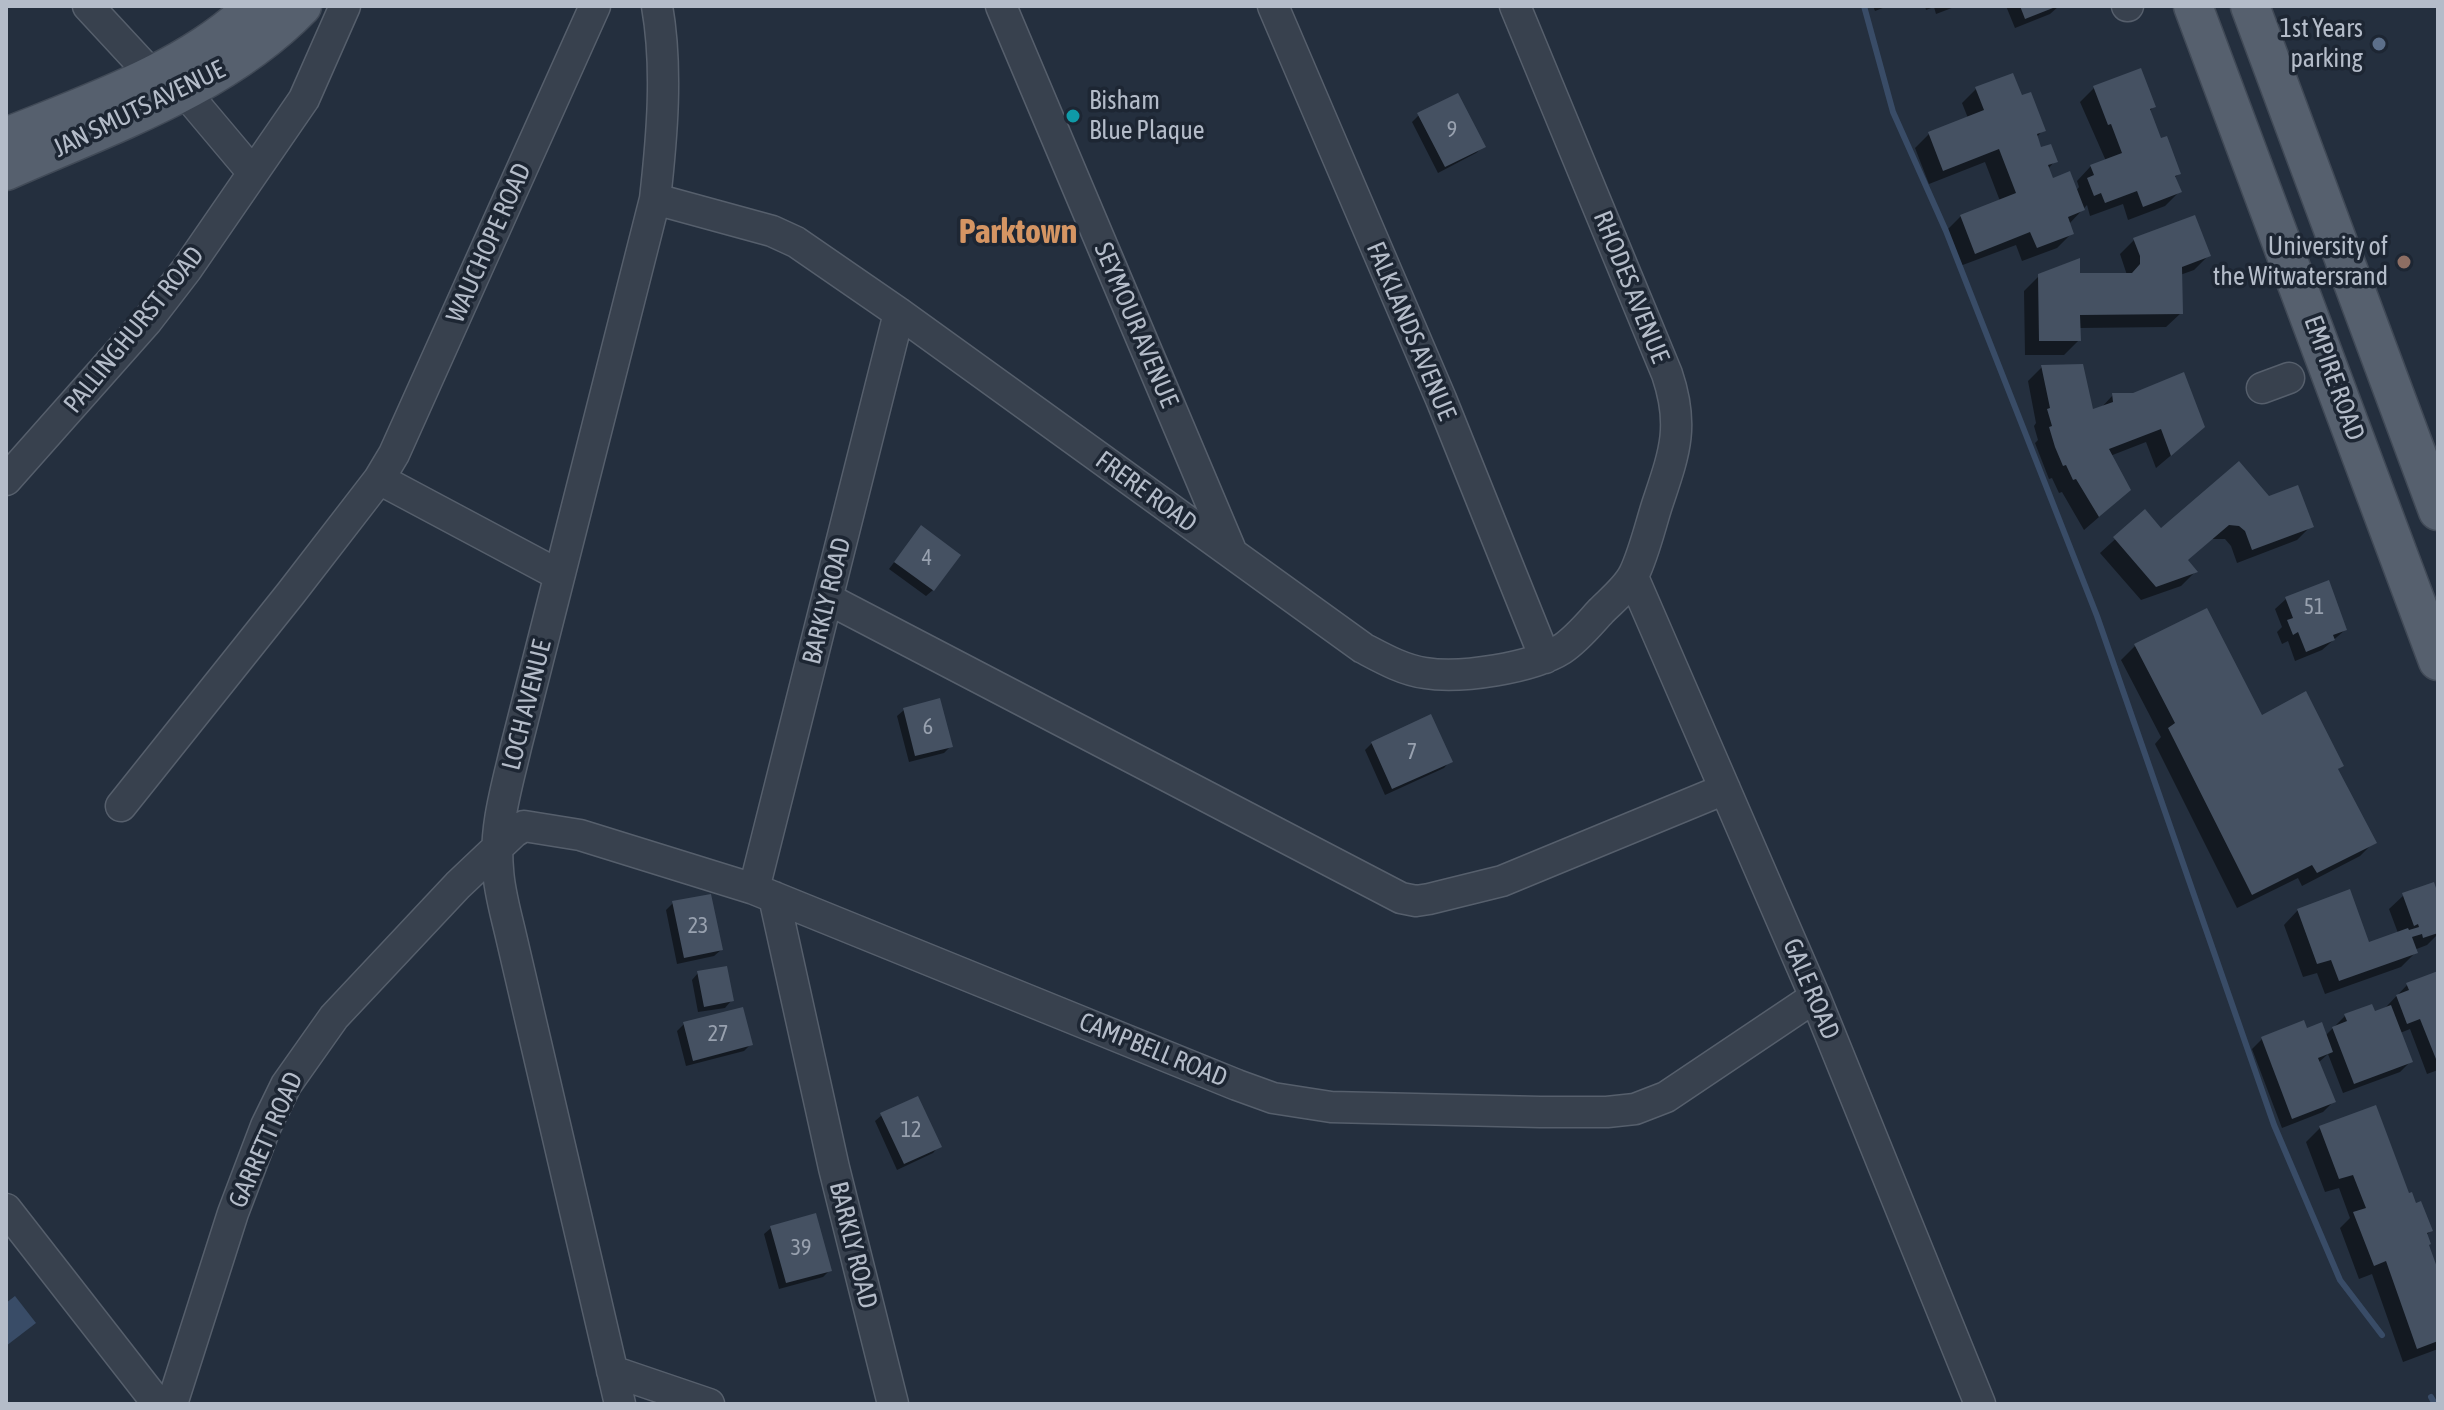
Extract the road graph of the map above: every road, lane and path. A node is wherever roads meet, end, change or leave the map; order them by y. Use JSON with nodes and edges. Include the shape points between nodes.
{"nodes":[{"id":1,"x":88,"y":6,"type":"edge"},
{"id":2,"x":254,"y":6,"type":"edge"},
{"id":3,"x":302,"y":6,"type":"edge"},
{"id":4,"x":345,"y":6,"type":"edge"},
{"id":5,"x":595,"y":6,"type":"edge"},
{"id":6,"x":657,"y":6,"type":"edge"},
{"id":7,"x":1001,"y":6,"type":"edge"},
{"id":8,"x":1273,"y":6,"type":"edge"},
{"id":9,"x":1515,"y":6,"type":"edge"},
{"id":10,"x":2193,"y":6,"type":"edge"},
{"id":11,"x":2250,"y":6,"type":"edge"},
{"id":12,"x":167,"y":82,"type":"junction"},
{"id":13,"x":6,"y":137,"type":"edge"},
{"id":14,"x":6,"y":171,"type":"edge"},
{"id":15,"x":253,"y":173,"type":"junction"},
{"id":16,"x":655,"y":199,"type":"junction"},
{"id":17,"x":899,"y":313,"type":"junction"},
{"id":18,"x":379,"y":479,"type":"junction"},
{"id":19,"x":6,"y":480,"type":"edge"},
{"id":20,"x":2438,"y":511,"type":"edge"},
{"id":21,"x":1233,"y":556,"type":"junction"},
{"id":22,"x":559,"y":575,"type":"junction"},
{"id":23,"x":1633,"y":577,"type":"junction"},
{"id":24,"x":828,"y":599,"type":"junction"},
{"id":25,"x":1545,"y":658,"type":"junction"},
{"id":26,"x":2438,"y":661,"type":"edge"},
{"id":27,"x":1725,"y":789,"type":"junction"},
{"id":28,"x":121,"y":806,"type":"dead end"},
{"id":29,"x":497,"y":848,"type":"junction"},
{"id":30,"x":764,"y":893,"type":"junction"},
{"id":31,"x":1815,"y":997,"type":"junction"},
{"id":32,"x":6,"y":1209,"type":"edge"},
{"id":33,"x":612,"y":1371,"type":"junction"},
{"id":34,"x":158,"y":1404,"type":"edge"},
{"id":35,"x":172,"y":1404,"type":"edge"},
{"id":36,"x":620,"y":1404,"type":"edge"},
{"id":37,"x":709,"y":1404,"type":"edge"},
{"id":38,"x":893,"y":1404,"type":"edge"},
{"id":39,"x":1980,"y":1404,"type":"edge"}],
"edges":[{"from":1,"to":12,"type":"street"},
{"from":2,"to":12,"type":"main road","name":"JAN SMUTS AVENUE"},
{"from":3,"to":12,"type":"main road","name":"JAN SMUTS AVENUE","via":[[231,65]]},
{"from":4,"to":15,"type":"street","name":"PALLINGHURST ROAD","via":[[304,99]]},
{"from":5,"to":18,"type":"street","name":"WAUCHOPE ROAD"},
{"from":6,"to":16,"type":"street","name":"LOCH AVENUE","via":[[662,74]]},
{"from":7,"to":21,"type":"street","name":"SEYMOUR AVENUE"},
{"from":8,"to":25,"type":"street","name":"FALKLANDS AVENUE"},
{"from":9,"to":23,"type":"street","name":"RHODES AVENUE","via":[[1675,399],[1676,442]]},
{"from":10,"to":26,"type":"main road","name":"EMPIRE ROAD"},
{"from":11,"to":20,"type":"main road","name":"EMPIRE ROAD"},
{"from":12,"to":13,"type":"main road","name":"JAN SMUTS AVENUE"},
{"from":12,"to":14,"type":"main road","name":"JAN SMUTS AVENUE"},
{"from":12,"to":15,"type":"street"},
{"from":15,"to":19,"type":"street","name":"PALLINGHURST ROAD","via":[[147,321]]},
{"from":16,"to":17,"type":"street","name":"FRERE ROAD","via":[[796,242]]},
{"from":16,"to":22,"type":"street","name":"LOCH AVENUE"},
{"from":17,"to":21,"type":"street","name":"FRERE ROAD"},
{"from":17,"to":24,"type":"street","name":"BARKLY ROAD"},
{"from":18,"to":22,"type":"street"},
{"from":18,"to":28,"type":"street","name":"WAUCHOPE ROAD"},
{"from":21,"to":25,"type":"street","name":"FRERE ROAD","via":[[1394,664],[1450,675]]},
{"from":22,"to":29,"type":"street","name":"LOCH AVENUE","via":[[512,760]]},
{"from":23,"to":25,"type":"street","name":"FRERE ROAD","via":[[1580,634]]},
{"from":23,"to":27,"type":"street","name":"GALE ROAD"},
{"from":24,"to":27,"type":"street","via":[[1401,898],[1429,899],[1502,881]]},
{"from":24,"to":30,"type":"street","name":"BARKLY ROAD"},
{"from":27,"to":31,"type":"street","name":"GALE ROAD"},
{"from":29,"to":30,"type":"street","name":"CAMPBELL ROAD","via":[[514,832],[533,825]]},
{"from":29,"to":33,"type":"street","name":"LOCH AVENUE","via":[[508,921]]},
{"from":29,"to":35,"type":"street","name":"GARRETT ROAD","via":[[334,1017],[286,1085],[233,1213]]},
{"from":30,"to":31,"type":"street","name":"CAMPBELL ROAD","via":[[1237,1085],[1316,1106],[1635,1109],[1666,1097]]},
{"from":30,"to":38,"type":"street","name":"BARKLY ROAD"},
{"from":31,"to":39,"type":"street","name":"GALE ROAD"},
{"from":32,"to":34,"type":"street"},
{"from":33,"to":36,"type":"street","name":"LOCH AVENUE"},
{"from":33,"to":37,"type":"street"}]}
